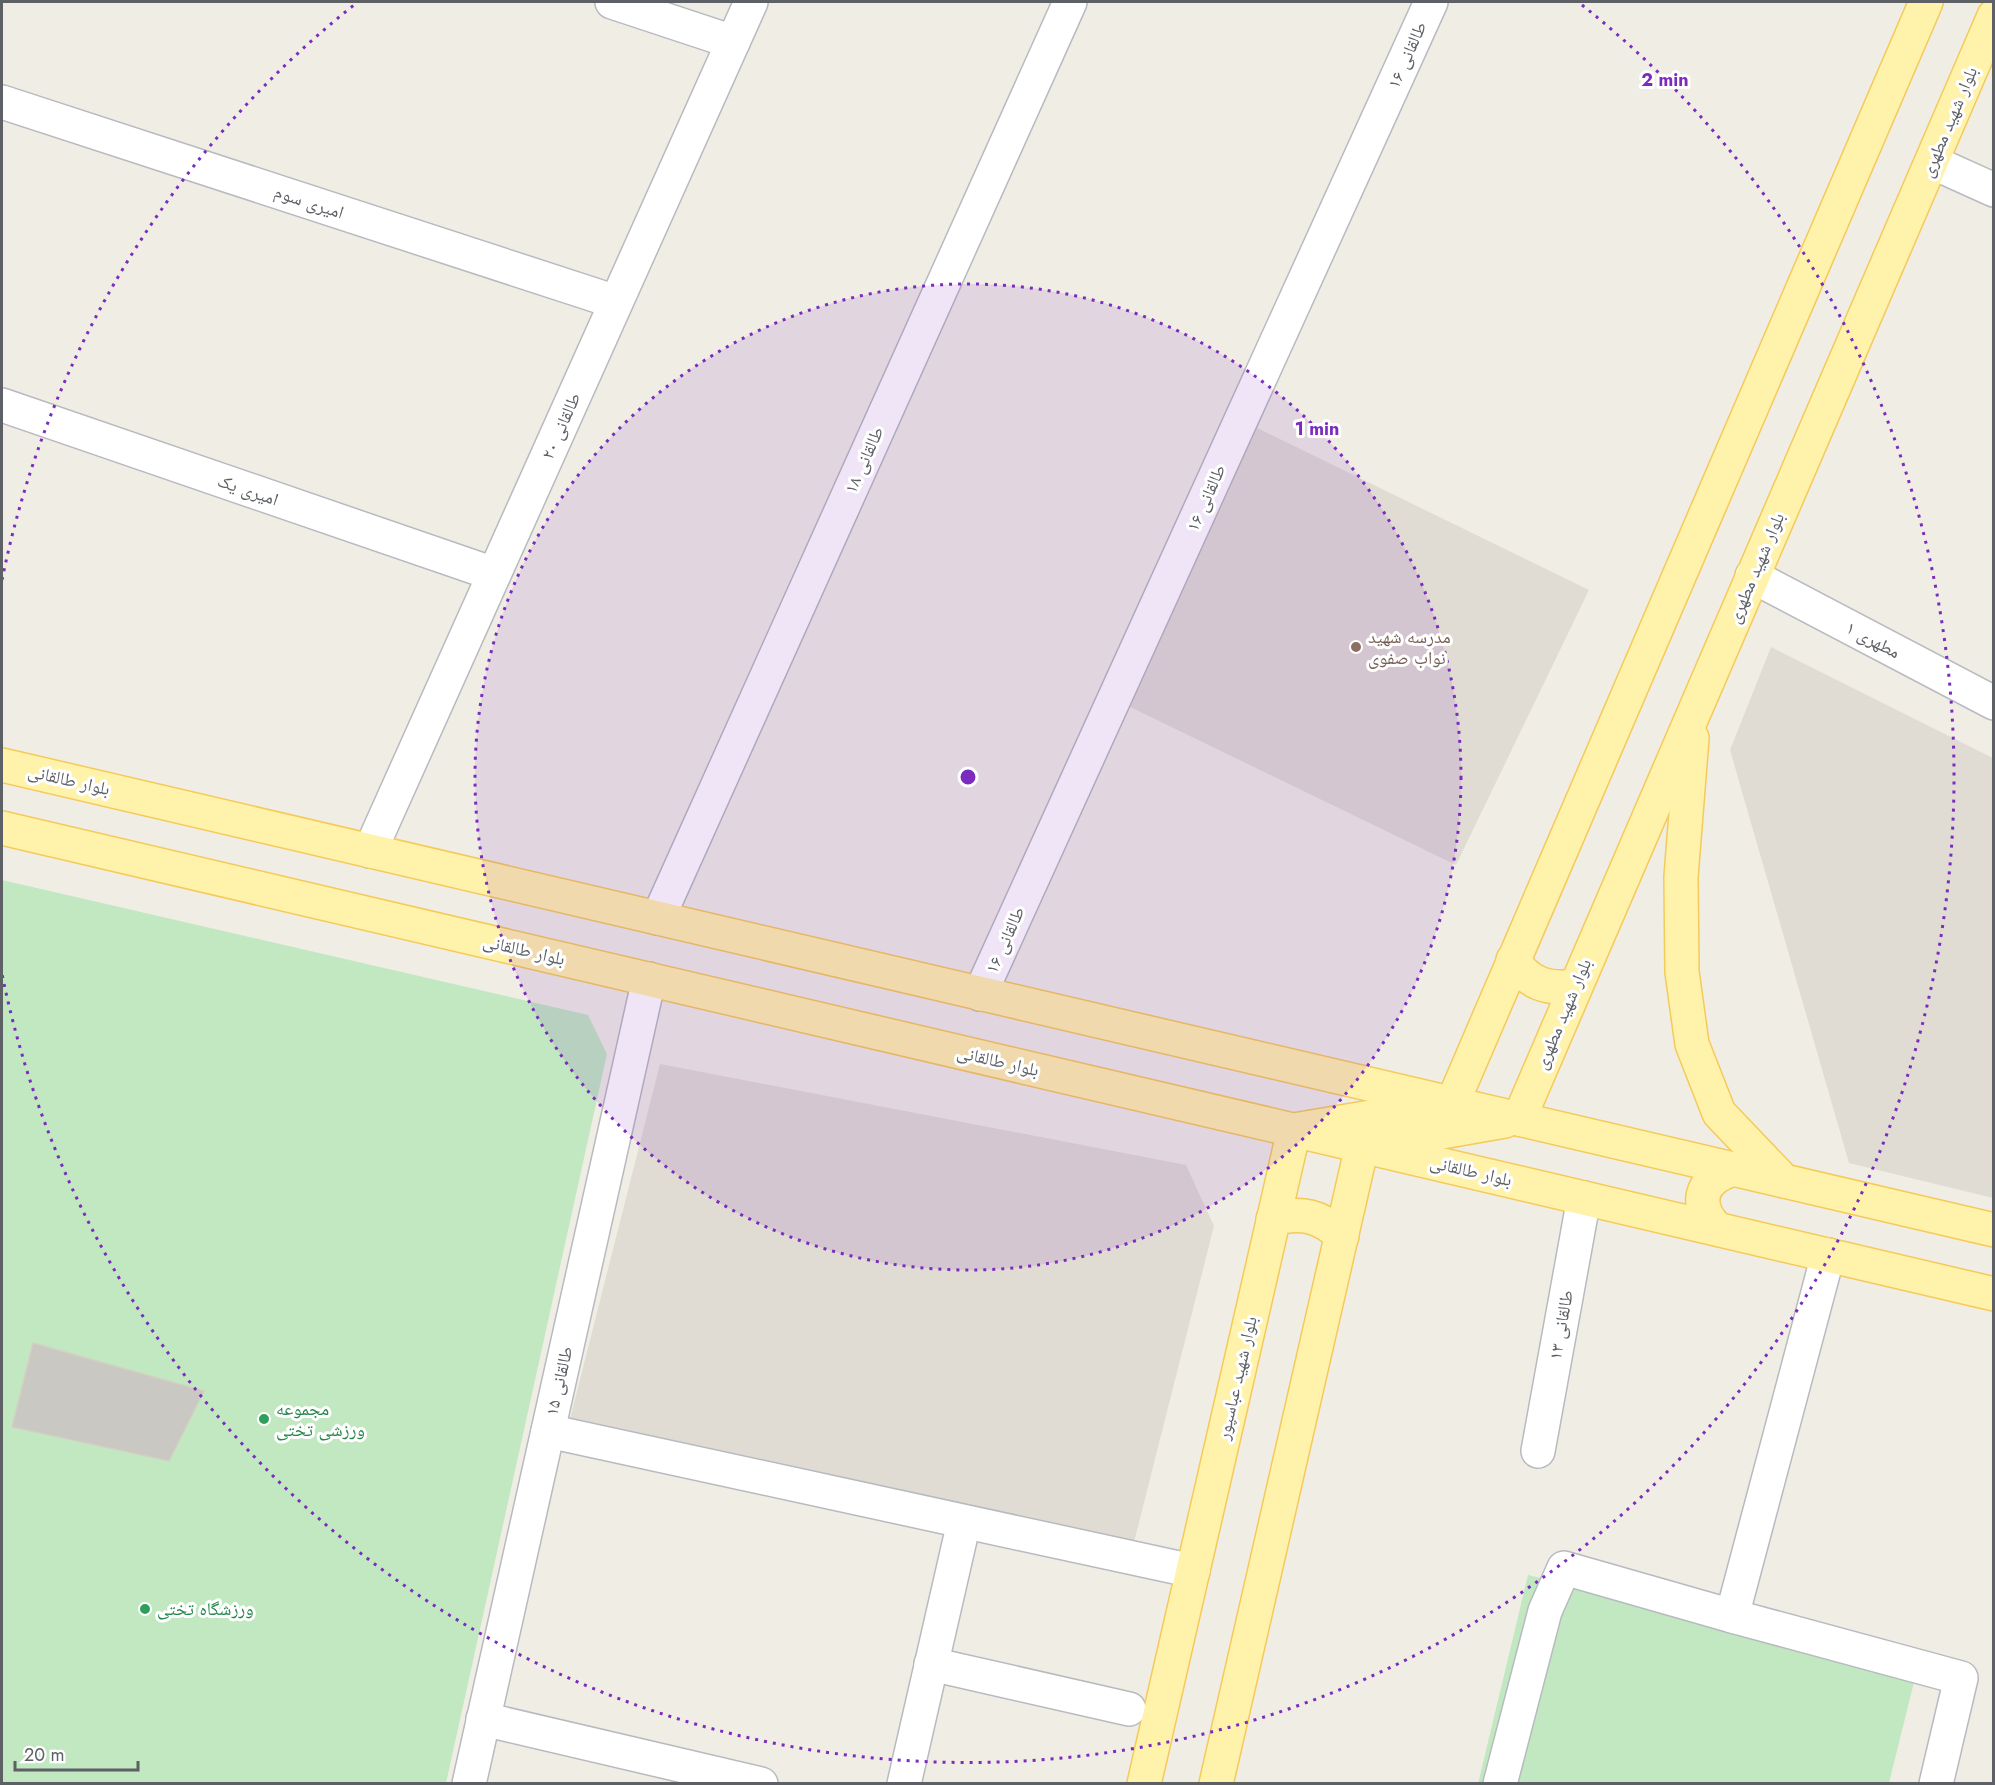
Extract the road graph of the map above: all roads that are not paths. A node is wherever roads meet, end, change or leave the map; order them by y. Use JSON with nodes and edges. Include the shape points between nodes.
{"nodes":[{"id":1,"x":612,"y":2,"type":"edge"},
{"id":2,"x":751,"y":2,"type":"edge"},
{"id":3,"x":1070,"y":2,"type":"edge"},
{"id":4,"x":1431,"y":2,"type":"edge"},
{"id":5,"x":1926,"y":2,"type":"edge"},
{"id":6,"x":1994,"y":16,"type":"edge"},
{"id":7,"x":733,"y":42,"type":"junction"},
{"id":8,"x":2,"y":102,"type":"edge"},
{"id":9,"x":1932,"y":162,"type":"junction"},
{"id":10,"x":1994,"y":190,"type":"edge"},
{"id":11,"x":616,"y":303,"type":"junction"},
{"id":12,"x":2,"y":405,"type":"edge"},
{"id":13,"x":494,"y":574,"type":"junction"},
{"id":14,"x":1752,"y":576,"type":"junction"},
{"id":15,"x":1994,"y":703,"type":"edge"},
{"id":16,"x":1694,"y":710,"type":"junction"},
{"id":17,"x":2,"y":765,"type":"edge"},
{"id":18,"x":2,"y":828,"type":"edge"},
{"id":19,"x":370,"y":851,"type":"junction"},
{"id":20,"x":658,"y":918,"type":"junction"},
{"id":21,"x":1513,"y":960,"type":"junction"},
{"id":22,"x":649,"y":979,"type":"junction"},
{"id":23,"x":1575,"y":986,"type":"junction"},
{"id":24,"x":980,"y":993,"type":"junction"},
{"id":25,"x":1452,"y":1104,"type":"junction"},
{"id":26,"x":1519,"y":1119,"type":"junction"},
{"id":27,"x":1294,"y":1130,"type":"junction"},
{"id":28,"x":1362,"y":1146,"type":"junction"},
{"id":29,"x":1731,"y":1170,"type":"junction"},
{"id":30,"x":1784,"y":1181,"type":"junction"},
{"id":31,"x":1584,"y":1198,"type":"junction"},
{"id":32,"x":1273,"y":1219,"type":"junction"},
{"id":33,"x":1717,"y":1228,"type":"junction"},
{"id":34,"x":1994,"y":1230,"type":"edge"},
{"id":35,"x":1342,"y":1236,"type":"junction"},
{"id":36,"x":1828,"y":1255,"type":"junction"},
{"id":37,"x":1994,"y":1294,"type":"edge"},
{"id":38,"x":548,"y":1431,"type":"junction"},
{"id":39,"x":1538,"y":1451,"type":"dead end"},
{"id":40,"x":964,"y":1522,"type":"junction"},
{"id":41,"x":1193,"y":1571,"type":"junction"},
{"id":42,"x":1732,"y":1616,"type":"junction"},
{"id":43,"x":931,"y":1664,"type":"junction"},
{"id":44,"x":1129,"y":1709,"type":"dead end"},
{"id":45,"x":483,"y":1719,"type":"junction"},
{"id":46,"x":469,"y":1784,"type":"edge"},
{"id":47,"x":761,"y":1784,"type":"edge"},
{"id":48,"x":904,"y":1784,"type":"edge"},
{"id":49,"x":1144,"y":1784,"type":"edge"},
{"id":50,"x":1216,"y":1784,"type":"edge"},
{"id":51,"x":1500,"y":1784,"type":"edge"},
{"id":52,"x":1936,"y":1784,"type":"edge"}],
"edges":[{"from":1,"to":7,"type":"street"},
{"from":2,"to":7,"type":"street","name":"طالقانی ۲۰"},
{"from":3,"to":20,"type":"street","name":"طالقانی ۱۸"},
{"from":4,"to":24,"type":"street","name":"طالقانی ۱۶"},
{"from":5,"to":21,"type":"main road"},
{"from":6,"to":9,"type":"main road","name":"بلوار شهید مطهری"},
{"from":7,"to":11,"type":"street","name":"طالقانی ۲۰"},
{"from":8,"to":11,"type":"street","name":"امیری سوم"},
{"from":9,"to":10,"type":"street"},
{"from":9,"to":14,"type":"main road","name":"بلوار شهید مطهری"},
{"from":11,"to":13,"type":"street","name":"طالقانی ۲۰"},
{"from":12,"to":13,"type":"street","name":"امیری یک"},
{"from":13,"to":19,"type":"street","name":"طالقانی ۲۰"},
{"from":14,"to":15,"type":"street","name":"مطهری ۱"},
{"from":14,"to":16,"type":"main road","name":"بلوار شهید مطهری"},
{"from":16,"to":23,"type":"main road","name":"بلوار شهید مطهری"},
{"from":16,"to":30,"type":"main road","via":[[1680,877],[1682,972],[1692,1044],[1719,1113]]},
{"from":17,"to":19,"type":"main road","name":"بلوار طالقانی"},
{"from":18,"to":22,"type":"main road","name":"بلوار طالقانی"},
{"from":19,"to":20,"type":"main road","name":"بلوار طالقانی"},
{"from":20,"to":24,"type":"main road","name":"بلوار طالقانی"},
{"from":21,"to":23,"type":"main road","via":[[1521,972],[1545,987]]},
{"from":21,"to":25,"type":"main road"},
{"from":22,"to":27,"type":"main road","name":"بلوار طالقانی"},
{"from":22,"to":38,"type":"street","name":"طالقانی ۱۵"},
{"from":23,"to":26,"type":"main road","name":"بلوار شهید مطهری"},
{"from":24,"to":25,"type":"main road","name":"بلوار طالقانی"},
{"from":25,"to":26,"type":"main road","name":"بلوار طالقانی"},
{"from":25,"to":27,"type":"main road"},
{"from":26,"to":28,"type":"main road"},
{"from":26,"to":29,"type":"main road","name":"بلوار طالقانی"},
{"from":27,"to":28,"type":"main road","name":"بلوار طالقانی"},
{"from":27,"to":32,"type":"main road","name":"بلوار شهید عباسپور"},
{"from":28,"to":31,"type":"main road","name":"بلوار طالقانی"},
{"from":28,"to":35,"type":"main road"},
{"from":29,"to":30,"type":"main road","name":"بلوار طالقانی"},
{"from":29,"to":33,"type":"main road","via":[[1716,1175],[1705,1187],[1702,1202],[1706,1218]]},
{"from":30,"to":34,"type":"main road","name":"بلوار طالقانی"},
{"from":31,"to":33,"type":"main road","name":"بلوار طالقانی"},
{"from":31,"to":39,"type":"street","name":"طالقانی ۱۳"},
{"from":32,"to":35,"type":"main road","via":[[1310,1215],[1328,1223]]},
{"from":32,"to":41,"type":"main road","name":"بلوار شهید عباسپور"},
{"from":33,"to":36,"type":"main road","name":"بلوار طالقانی"},
{"from":35,"to":50,"type":"main road"},
{"from":36,"to":37,"type":"main road","name":"بلوار طالقانی"},
{"from":36,"to":42,"type":"street"},
{"from":38,"to":40,"type":"street"},
{"from":38,"to":45,"type":"street","name":"طالقانی ۱۵"},
{"from":40,"to":41,"type":"street"},
{"from":40,"to":43,"type":"street"},
{"from":41,"to":49,"type":"main road","name":"بلوار شهید عباسپور"},
{"from":42,"to":51,"type":"street","via":[[1564,1568],[1545,1611]]},
{"from":42,"to":52,"type":"street","via":[[1960,1678]]},
{"from":43,"to":44,"type":"street"},
{"from":43,"to":48,"type":"street"},
{"from":45,"to":46,"type":"street","name":"طالقانی ۱۵"},
{"from":45,"to":47,"type":"street"}]}
